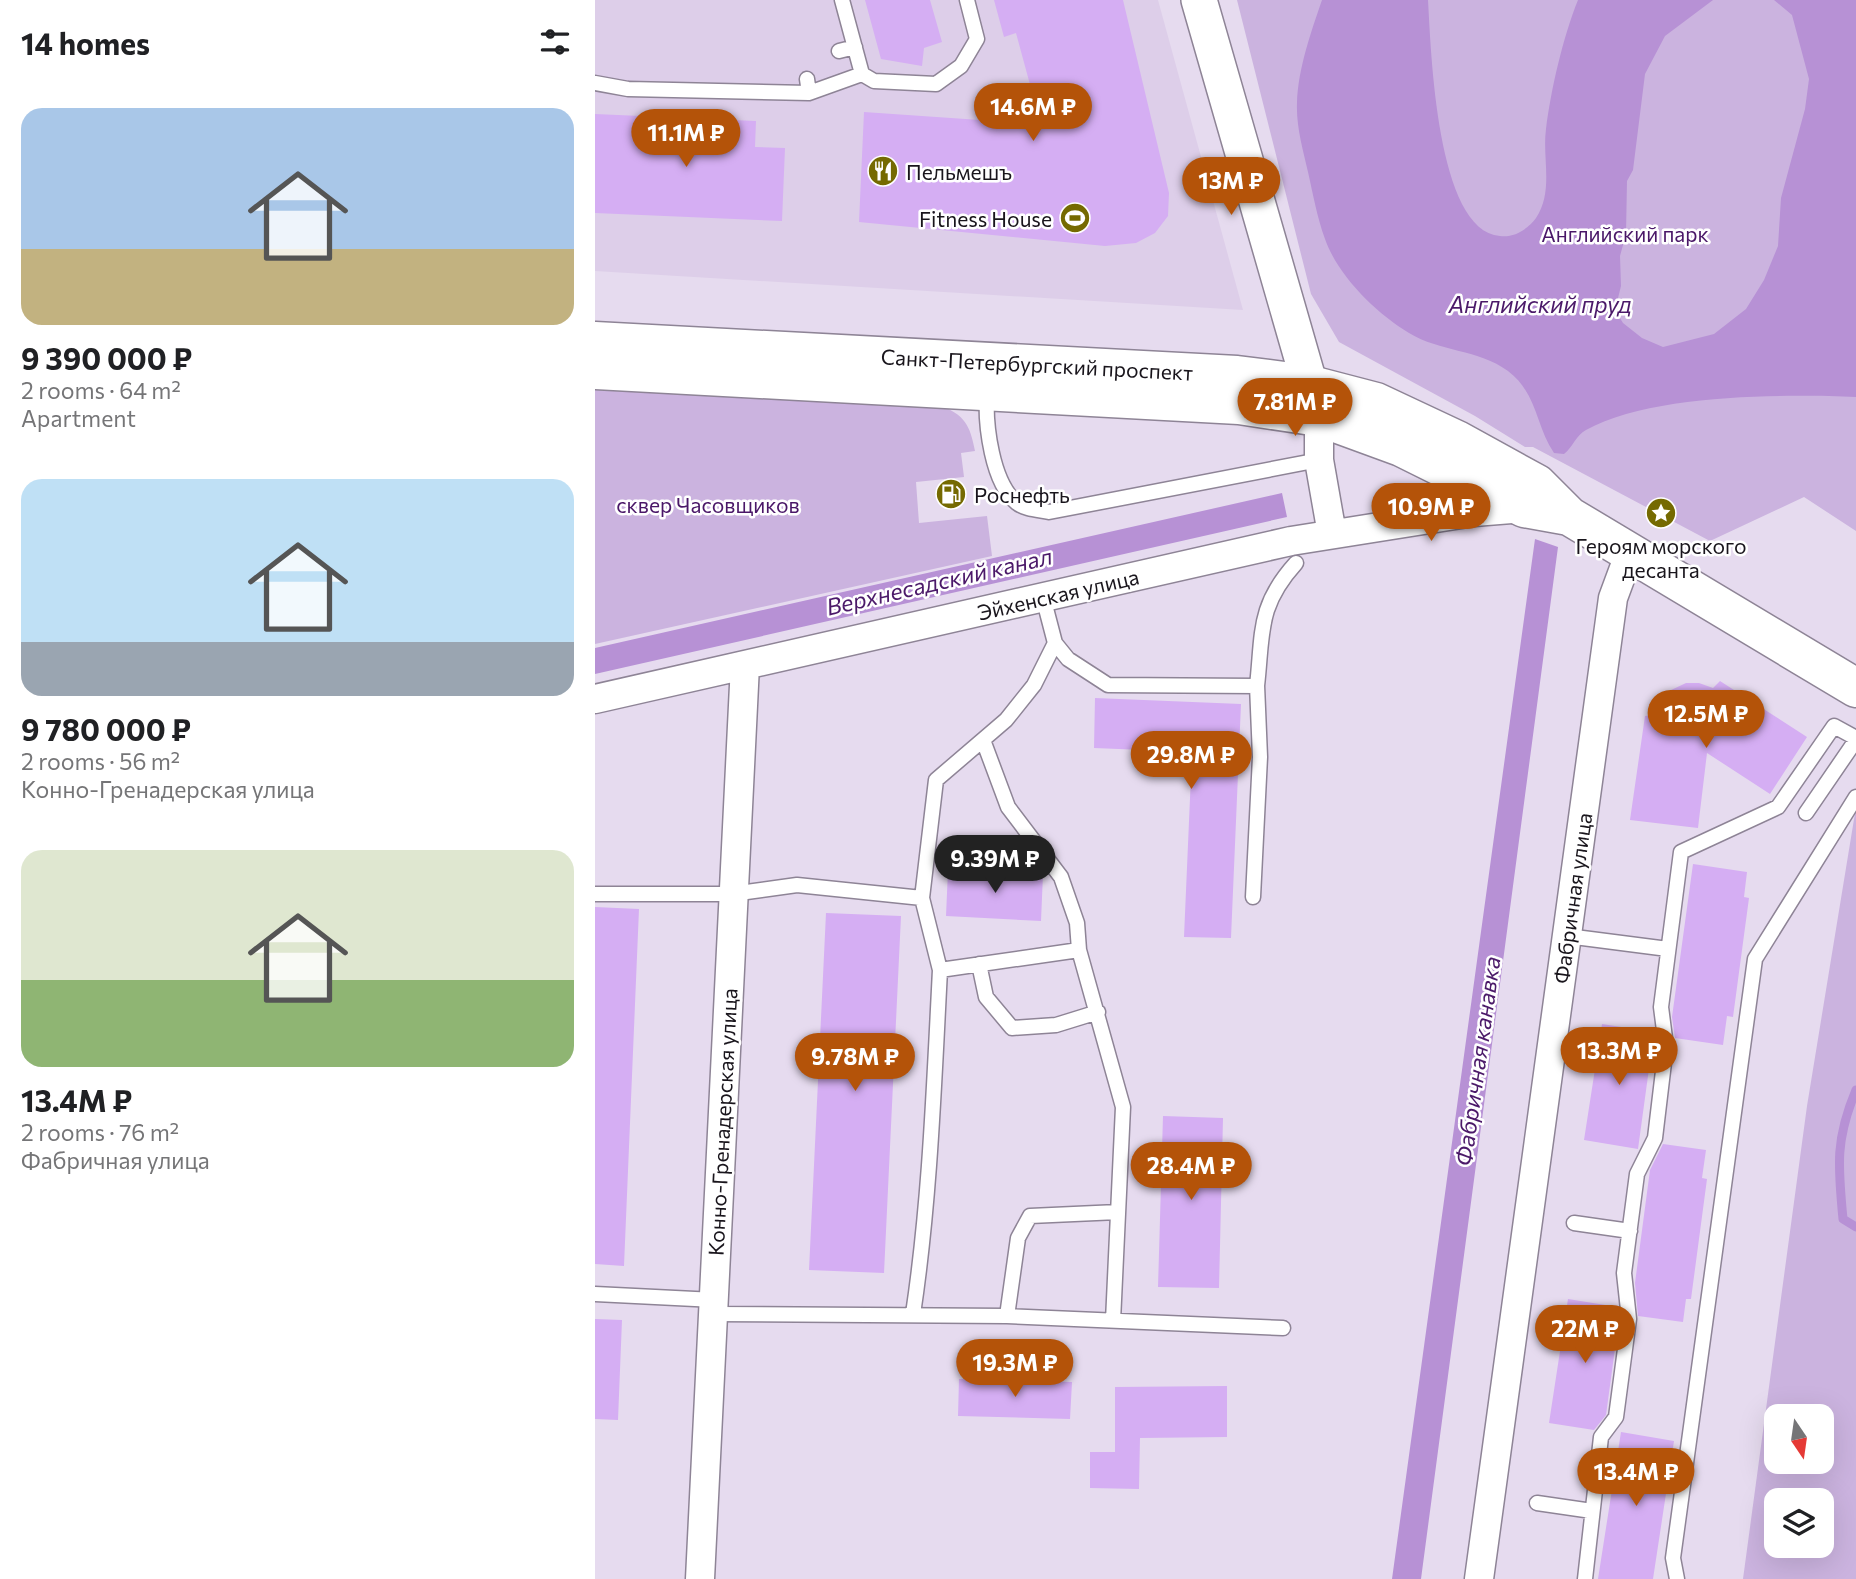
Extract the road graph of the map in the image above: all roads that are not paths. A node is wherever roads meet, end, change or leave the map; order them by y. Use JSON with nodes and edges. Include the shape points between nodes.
{"nodes":[{"id":1,"x":842,"y":0,"type":"edge"},
{"id":2,"x":967,"y":0,"type":"edge"},
{"id":3,"x":1199,"y":0,"type":"edge"},
{"id":4,"x":1219,"y":0,"type":"edge"},
{"id":5,"x":855,"y":47,"type":"junction"},
{"id":6,"x":839,"y":51,"type":"dead end"},
{"id":7,"x":862,"y":74,"type":"junction"},
{"id":8,"x":595,"y":83,"type":"edge"},
{"id":9,"x":595,"y":341,"type":"edge"},
{"id":10,"x":595,"y":370,"type":"edge"},
{"id":11,"x":987,"y":391,"type":"junction"},
{"id":12,"x":1315,"y":396,"type":"junction"},
{"id":13,"x":1319,"y":460,"type":"junction"},
{"id":14,"x":1524,"y":508,"type":"junction"},
{"id":15,"x":1569,"y":516,"type":"junction"},
{"id":16,"x":1332,"y":534,"type":"junction"},
{"id":17,"x":1630,"y":552,"type":"junction"},
{"id":18,"x":1296,"y":563,"type":"dead end"},
{"id":19,"x":1044,"y":597,"type":"junction"},
{"id":20,"x":1055,"y":643,"type":"junction"},
{"id":21,"x":745,"y":665,"type":"junction"},
{"id":22,"x":1257,"y":685,"type":"junction"},
{"id":23,"x":1856,"y":688,"type":"edge"},
{"id":24,"x":595,"y":699,"type":"edge"},
{"id":25,"x":1856,"y":739,"type":"edge"},
{"id":26,"x":983,"y":740,"type":"junction"},
{"id":27,"x":1856,"y":797,"type":"edge"},
{"id":28,"x":1806,"y":813,"type":"dead end"},
{"id":29,"x":595,"y":894,"type":"edge"},
{"id":30,"x":732,"y":894,"type":"junction"},
{"id":31,"x":1253,"y":897,"type":"dead end"},
{"id":32,"x":922,"y":898,"type":"junction"},
{"id":33,"x":1567,"y":936,"type":"junction"},
{"id":34,"x":1668,"y":949,"type":"junction"},
{"id":35,"x":1079,"y":950,"type":"junction"},
{"id":36,"x":979,"y":964,"type":"junction"},
{"id":37,"x":940,"y":970,"type":"junction"},
{"id":38,"x":1098,"y":1012,"type":"junction"},
{"id":39,"x":1118,"y":1212,"type":"junction"},
{"id":40,"x":1574,"y":1223,"type":"dead end"},
{"id":41,"x":1630,"y":1231,"type":"junction"},
{"id":42,"x":595,"y":1294,"type":"edge"},
{"id":43,"x":714,"y":1307,"type":"junction"},
{"id":44,"x":913,"y":1314,"type":"junction"},
{"id":45,"x":1007,"y":1316,"type":"junction"},
{"id":46,"x":1113,"y":1321,"type":"junction"},
{"id":47,"x":1283,"y":1328,"type":"dead end"},
{"id":48,"x":1537,"y":1503,"type":"dead end"},
{"id":49,"x":1592,"y":1511,"type":"junction"},
{"id":50,"x":699,"y":1579,"type":"edge"},
{"id":51,"x":1479,"y":1579,"type":"edge"},
{"id":52,"x":1585,"y":1579,"type":"edge"},
{"id":53,"x":1677,"y":1579,"type":"edge"}],
"edges":[{"from":1,"to":5,"type":"lane"},
{"from":2,"to":7,"type":"lane","via":[[977,39],[961,66],[936,83],[874,81]]},
{"from":3,"to":12,"type":"street"},
{"from":4,"to":12,"type":"street","via":[[1313,350]]},
{"from":5,"to":6,"type":"lane"},
{"from":5,"to":7,"type":"lane"},
{"from":7,"to":8,"type":"lane","via":[[808,86],[628,89]]},
{"from":9,"to":12,"type":"main road","name":"Санкт-Петербургский проспект","via":[[1237,375]]},
{"from":10,"to":11,"type":"main road","name":"Санкт-Петербургский проспект"},
{"from":11,"to":12,"type":"main road","name":"Санкт-Петербургский проспект","via":[[1238,405]]},
{"from":11,"to":13,"type":"lane","via":[[986,412],[1000,483],[1018,505],[1039,510],[1049,512]]},
{"from":12,"to":13,"type":"street"},
{"from":12,"to":14,"type":"main road","name":"Санкт-Петербургский проспект","via":[[1401,447]]},
{"from":12,"to":15,"type":"main road","name":"Санкт-Петербургский проспект","via":[[1376,402],[1457,440],[1537,484]]},
{"from":13,"to":16,"type":"street"},
{"from":14,"to":15,"type":"main road","name":"Санкт-Петербургский проспект"},
{"from":14,"to":16,"type":"street","name":"Эйхенская улица"},
{"from":15,"to":17,"type":"main road","name":"Санкт-Петербургский проспект"},
{"from":16,"to":19,"type":"street","name":"Эйхенская улица"},
{"from":17,"to":23,"type":"main road","name":"Санкт-Петербургский проспект"},
{"from":17,"to":33,"type":"street","name":"Фабричная улица","via":[[1613,598]]},
{"from":18,"to":22,"type":"lane","via":[[1265,610]]},
{"from":19,"to":20,"type":"lane"},
{"from":19,"to":21,"type":"street","name":"Эйхенская улица"},
{"from":20,"to":22,"type":"lane","via":[[1068,659],[1108,685]]},
{"from":20,"to":26,"type":"lane","via":[[1034,685]]},
{"from":21,"to":24,"type":"street","name":"Эйхенская улица"},
{"from":21,"to":30,"type":"street","name":"Конно-Гренадерская улица"},
{"from":22,"to":31,"type":"lane","via":[[1260,757]]},
{"from":25,"to":28,"type":"lane"},
{"from":25,"to":34,"type":"lane","via":[[1835,726],[1778,807],[1681,852]]},
{"from":26,"to":32,"type":"lane","via":[[936,780]]},
{"from":26,"to":35,"type":"lane","via":[[1008,807],[1061,877],[1077,923]]},
{"from":27,"to":53,"type":"lane","via":[[1755,959],[1673,1558]]},
{"from":29,"to":30,"type":"lane"},
{"from":30,"to":32,"type":"lane","via":[[797,885]]},
{"from":30,"to":43,"type":"street","name":"Конно-Гренадерская улица"},
{"from":32,"to":37,"type":"lane"},
{"from":33,"to":34,"type":"lane"},
{"from":33,"to":51,"type":"street","name":"Фабричная улица"},
{"from":34,"to":41,"type":"lane","via":[[1661,1007],[1666,1046],[1655,1138],[1637,1174]]},
{"from":35,"to":36,"type":"lane"},
{"from":35,"to":38,"type":"lane"},
{"from":36,"to":37,"type":"lane"},
{"from":36,"to":38,"type":"lane","via":[[986,997],[1012,1028],[1056,1025]]},
{"from":37,"to":44,"type":"lane"},
{"from":38,"to":39,"type":"lane","via":[[1123,1107]]},
{"from":39,"to":45,"type":"lane","via":[[1030,1216],[1017,1238]]},
{"from":39,"to":46,"type":"lane"},
{"from":40,"to":41,"type":"lane"},
{"from":41,"to":49,"type":"lane","via":[[1624,1273],[1629,1319],[1616,1417],[1601,1437]]},
{"from":42,"to":43,"type":"lane"},
{"from":43,"to":44,"type":"lane"},
{"from":43,"to":50,"type":"street","name":"Конно-Гренадерская улица"},
{"from":44,"to":45,"type":"lane"},
{"from":45,"to":46,"type":"lane"},
{"from":46,"to":47,"type":"lane"},
{"from":48,"to":49,"type":"lane"},
{"from":49,"to":52,"type":"lane"}]}
